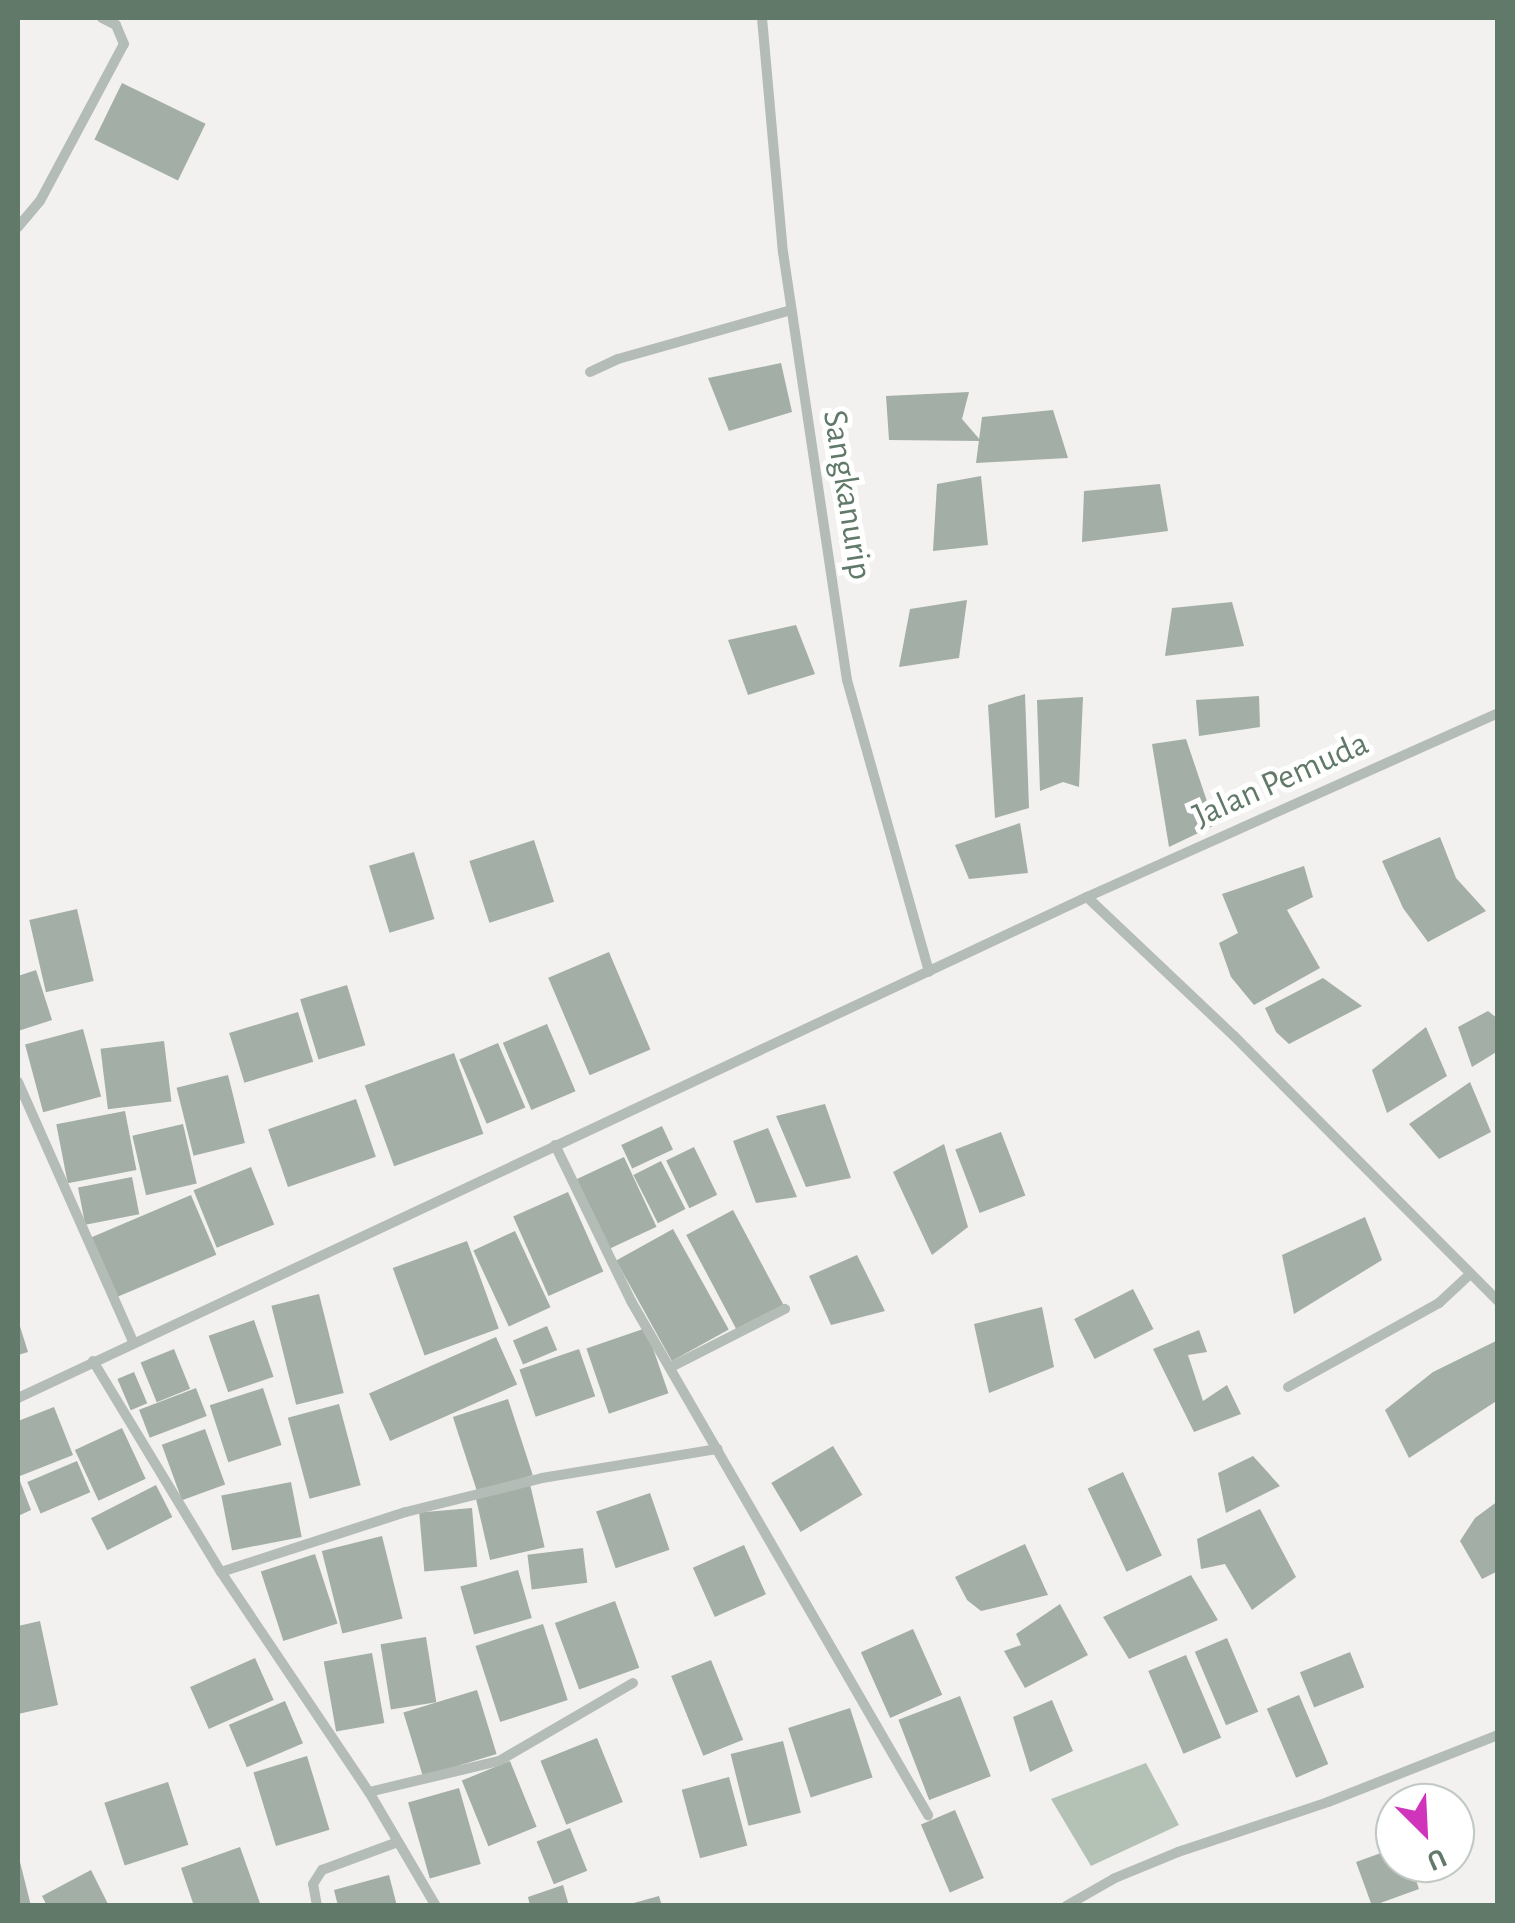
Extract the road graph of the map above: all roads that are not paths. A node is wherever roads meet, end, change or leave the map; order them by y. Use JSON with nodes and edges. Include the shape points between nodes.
{"nodes":[{"id":1,"x":102,"y":18,"type":"edge"},
{"id":2,"x":762,"y":18,"type":"edge"},
{"id":3,"x":18,"y":227,"type":"edge"},
{"id":4,"x":792,"y":310,"type":"junction"},
{"id":5,"x":590,"y":372,"type":"dead end"},
{"id":6,"x":1498,"y":713,"type":"edge"},
{"id":7,"x":1087,"y":897,"type":"junction"},
{"id":8,"x":928,"y":972,"type":"junction"},
{"id":9,"x":18,"y":1082,"type":"edge"},
{"id":10,"x":554,"y":1145,"type":"junction"},
{"id":11,"x":1469,"y":1276,"type":"junction"},
{"id":12,"x":1498,"y":1301,"type":"edge"},
{"id":13,"x":784,"y":1309,"type":"dead end"},
{"id":14,"x":133,"y":1341,"type":"junction"},
{"id":15,"x":93,"y":1360,"type":"junction"},
{"id":16,"x":670,"y":1367,"type":"junction"},
{"id":17,"x":1288,"y":1387,"type":"dead end"},
{"id":18,"x":18,"y":1398,"type":"edge"},
{"id":19,"x":718,"y":1450,"type":"junction"},
{"id":20,"x":221,"y":1572,"type":"junction"},
{"id":21,"x":633,"y":1682,"type":"dead end"},
{"id":22,"x":1498,"y":1735,"type":"edge"},
{"id":23,"x":369,"y":1792,"type":"junction"},
{"id":24,"x":928,"y":1815,"type":"dead end"},
{"id":25,"x":396,"y":1843,"type":"junction"},
{"id":26,"x":317,"y":1906,"type":"edge"},
{"id":27,"x":436,"y":1906,"type":"edge"},
{"id":28,"x":1066,"y":1906,"type":"edge"}],
"edges":[{"from":1,"to":3,"type":"street","via":[[116,25],[124,44],[40,201]]},
{"from":2,"to":4,"type":"street","name":"Sangkanurip"},
{"from":4,"to":5,"type":"street"},
{"from":4,"to":8,"type":"street","name":"Sangkanurip","via":[[847,680]]},
{"from":6,"to":7,"type":"street","name":"Jalan Pemuda"},
{"from":7,"to":8,"type":"street","name":"Jalan Pemuda"},
{"from":7,"to":11,"type":"street"},
{"from":8,"to":10,"type":"street","name":"Jalan Pemuda"},
{"from":9,"to":14,"type":"street"},
{"from":10,"to":14,"type":"street","name":"Jalan Pemuda"},
{"from":10,"to":16,"type":"street"},
{"from":11,"to":12,"type":"street"},
{"from":11,"to":17,"type":"street","via":[[1440,1303]]},
{"from":13,"to":16,"type":"street"},
{"from":14,"to":15,"type":"street","name":"Jalan Pemuda"},
{"from":15,"to":18,"type":"street","name":"Jalan Pemuda"},
{"from":15,"to":20,"type":"street"},
{"from":16,"to":19,"type":"street"},
{"from":19,"to":20,"type":"street","via":[[542,1478],[406,1512]]},
{"from":19,"to":24,"type":"street"},
{"from":20,"to":23,"type":"street"},
{"from":21,"to":23,"type":"street","via":[[499,1761]]},
{"from":22,"to":28,"type":"street","via":[[1178,1852]]},
{"from":23,"to":25,"type":"street"},
{"from":25,"to":26,"type":"street","via":[[322,1870],[312,1884]]},
{"from":25,"to":27,"type":"street"}]}
